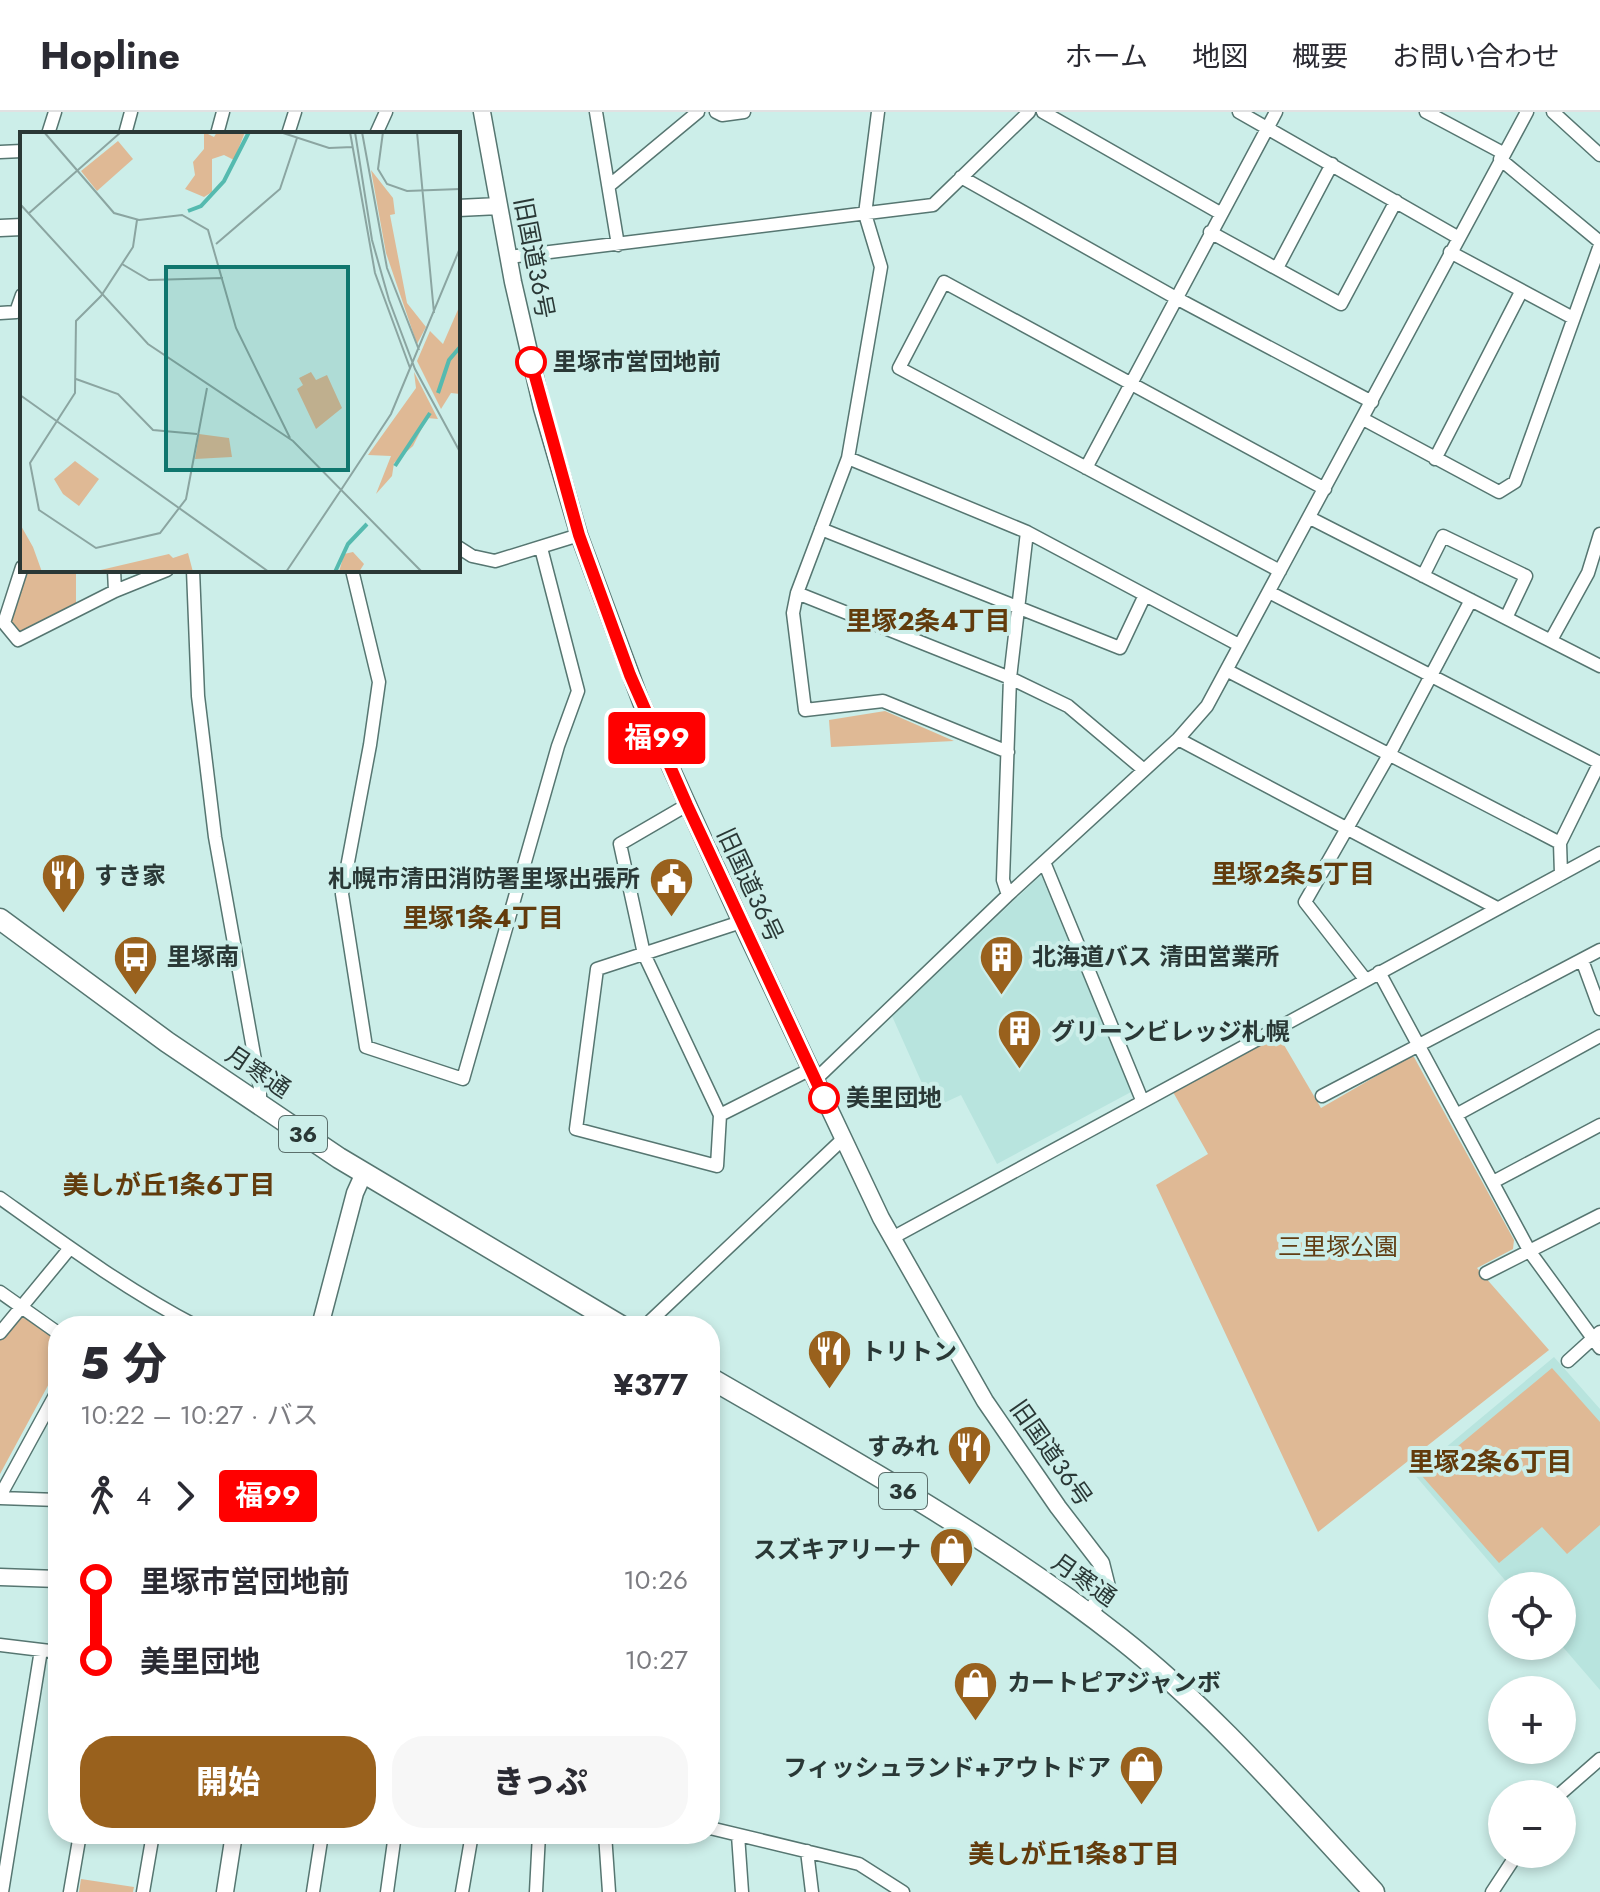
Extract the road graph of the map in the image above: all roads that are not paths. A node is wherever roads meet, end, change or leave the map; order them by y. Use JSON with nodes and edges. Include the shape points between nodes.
{"nodes":[{"id":1,"x":55,"y":112,"type":"edge"},
{"id":2,"x":131,"y":112,"type":"edge"},
{"id":3,"x":223,"y":112,"type":"edge"},
{"id":4,"x":295,"y":112,"type":"edge"},
{"id":5,"x":386,"y":112,"type":"edge"},
{"id":6,"x":482,"y":112,"type":"edge"},
{"id":7,"x":596,"y":112,"type":"edge"},
{"id":8,"x":698,"y":112,"type":"edge"},
{"id":9,"x":716,"y":112,"type":"edge"},
{"id":10,"x":744,"y":112,"type":"edge"},
{"id":11,"x":878,"y":112,"type":"edge"},
{"id":12,"x":1029,"y":112,"type":"edge"},
{"id":13,"x":1043,"y":112,"type":"edge"},
{"id":14,"x":1239,"y":112,"type":"edge"},
{"id":15,"x":1276,"y":112,"type":"edge"},
{"id":16,"x":1426,"y":112,"type":"edge"},
{"id":17,"x":1527,"y":112,"type":"edge"},
{"id":18,"x":1553,"y":112,"type":"edge"},
{"id":19,"x":1267,"y":128,"type":"junction"},
{"id":20,"x":49,"y":132,"type":"edge"},
{"id":21,"x":126,"y":132,"type":"edge"},
{"id":22,"x":218,"y":132,"type":"edge"},
{"id":23,"x":289,"y":132,"type":"edge"},
{"id":24,"x":377,"y":132,"type":"edge"},
{"id":25,"x":20,"y":151,"type":"edge"},
{"id":26,"x":0,"y":152,"type":"edge"},
{"id":27,"x":1600,"y":155,"type":"edge"},
{"id":28,"x":1502,"y":156,"type":"junction"},
{"id":29,"x":1332,"y":164,"type":"junction"},
{"id":30,"x":961,"y":177,"type":"junction"},
{"id":31,"x":610,"y":185,"type":"junction"},
{"id":32,"x":1396,"y":201,"type":"junction"},
{"id":33,"x":499,"y":206,"type":"junction"},
{"id":34,"x":460,"y":208,"type":"edge"},
{"id":35,"x":1220,"y":213,"type":"junction"},
{"id":36,"x":865,"y":214,"type":"junction"},
{"id":37,"x":20,"y":226,"type":"edge"},
{"id":38,"x":0,"y":228,"type":"edge"},
{"id":39,"x":1210,"y":232,"type":"junction"},
{"id":40,"x":1459,"y":238,"type":"junction"},
{"id":41,"x":1600,"y":244,"type":"edge"},
{"id":42,"x":618,"y":245,"type":"junction"},
{"id":43,"x":1450,"y":252,"type":"junction"},
{"id":44,"x":509,"y":257,"type":"junction"},
{"id":45,"x":1277,"y":268,"type":"junction"},
{"id":46,"x":1521,"y":292,"type":"junction"},
{"id":47,"x":1176,"y":298,"type":"junction"},
{"id":48,"x":20,"y":301,"type":"edge"},
{"id":49,"x":0,"y":313,"type":"edge"},
{"id":50,"x":1573,"y":318,"type":"junction"},
{"id":51,"x":1131,"y":385,"type":"junction"},
{"id":52,"x":1372,"y":402,"type":"junction"},
{"id":53,"x":1363,"y":419,"type":"junction"},
{"id":54,"x":848,"y":458,"type":"junction"},
{"id":55,"x":1435,"y":459,"type":"junction"},
{"id":56,"x":1086,"y":468,"type":"junction"},
{"id":57,"x":1325,"y":489,"type":"junction"},
{"id":58,"x":1310,"y":518,"type":"junction"},
{"id":59,"x":821,"y":529,"type":"junction"},
{"id":60,"x":1027,"y":532,"type":"junction"},
{"id":61,"x":1600,"y":534,"type":"edge"},
{"id":62,"x":579,"y":535,"type":"junction"},
{"id":63,"x":460,"y":548,"type":"edge"},
{"id":64,"x":541,"y":548,"type":"junction"},
{"id":65,"x":1280,"y":571,"type":"junction"},
{"id":66,"x":20,"y":572,"type":"edge"},
{"id":67,"x":114,"y":572,"type":"edge"},
{"id":68,"x":162,"y":572,"type":"edge"},
{"id":69,"x":193,"y":572,"type":"edge"},
{"id":70,"x":352,"y":572,"type":"edge"},
{"id":71,"x":1423,"y":576,"type":"junction"},
{"id":72,"x":115,"y":591,"type":"junction"},
{"id":73,"x":1269,"y":592,"type":"junction"},
{"id":74,"x":797,"y":593,"type":"junction"},
{"id":75,"x":1145,"y":595,"type":"junction"},
{"id":76,"x":1471,"y":600,"type":"junction"},
{"id":77,"x":1018,"y":607,"type":"junction"},
{"id":78,"x":1506,"y":618,"type":"junction"},
{"id":79,"x":1551,"y":640,"type":"junction"},
{"id":80,"x":1239,"y":645,"type":"junction"},
{"id":81,"x":1600,"y":666,"type":"edge"},
{"id":82,"x":1228,"y":671,"type":"junction"},
{"id":83,"x":1431,"y":676,"type":"junction"},
{"id":84,"x":1010,"y":678,"type":"junction"},
{"id":85,"x":1178,"y":739,"type":"junction"},
{"id":86,"x":1008,"y":752,"type":"junction"},
{"id":87,"x":1390,"y":753,"type":"junction"},
{"id":88,"x":1600,"y":763,"type":"edge"},
{"id":89,"x":1144,"y":770,"type":"junction"},
{"id":90,"x":687,"y":805,"type":"junction"},
{"id":91,"x":1348,"y":829,"type":"junction"},
{"id":92,"x":1560,"y":843,"type":"junction"},
{"id":93,"x":1600,"y":853,"type":"edge"},
{"id":94,"x":1044,"y":862,"type":"junction"},
{"id":95,"x":1561,"y":874,"type":"junction"},
{"id":96,"x":1008,"y":895,"type":"junction"},
{"id":97,"x":1497,"y":908,"type":"junction"},
{"id":98,"x":0,"y":919,"type":"edge"},
{"id":99,"x":741,"y":922,"type":"junction"},
{"id":100,"x":1600,"y":950,"type":"edge"},
{"id":101,"x":644,"y":954,"type":"junction"},
{"id":102,"x":1582,"y":960,"type":"junction"},
{"id":103,"x":1379,"y":972,"type":"junction"},
{"id":104,"x":1365,"y":979,"type":"junction"},
{"id":105,"x":1600,"y":1009,"type":"edge"},
{"id":106,"x":1600,"y":1036,"type":"edge"},
{"id":107,"x":1418,"y":1046,"type":"junction"},
{"id":108,"x":813,"y":1074,"type":"junction"},
{"id":109,"x":1322,"y":1096,"type":"dead end"},
{"id":110,"x":1142,"y":1100,"type":"junction"},
{"id":111,"x":260,"y":1106,"type":"junction"},
{"id":112,"x":720,"y":1115,"type":"junction"},
{"id":113,"x":1456,"y":1115,"type":"junction"},
{"id":114,"x":1600,"y":1125,"type":"edge"},
{"id":115,"x":844,"y":1138,"type":"junction"},
{"id":116,"x":364,"y":1173,"type":"junction"},
{"id":117,"x":1493,"y":1182,"type":"junction"},
{"id":118,"x":0,"y":1198,"type":"edge"},
{"id":119,"x":1600,"y":1215,"type":"edge"},
{"id":120,"x":892,"y":1238,"type":"junction"},
{"id":121,"x":70,"y":1248,"type":"junction"},
{"id":122,"x":1530,"y":1252,"type":"junction"},
{"id":123,"x":1486,"y":1273,"type":"dead end"},
{"id":124,"x":0,"y":1292,"type":"edge"},
{"id":125,"x":21,"y":1306,"type":"junction"},
{"id":126,"x":177,"y":1316,"type":"edge"},
{"id":127,"x":323,"y":1316,"type":"edge"},
{"id":128,"x":604,"y":1316,"type":"edge"},
{"id":129,"x":656,"y":1316,"type":"edge"},
{"id":130,"x":48,"y":1326,"type":"edge"},
{"id":131,"x":0,"y":1333,"type":"edge"},
{"id":132,"x":1597,"y":1340,"type":"edge"},
{"id":133,"x":1568,"y":1361,"type":"dead end"},
{"id":134,"x":720,"y":1384,"type":"edge"},
{"id":135,"x":48,"y":1408,"type":"edge"},
{"id":136,"x":0,"y":1497,"type":"edge"},
{"id":137,"x":48,"y":1499,"type":"edge"},
{"id":138,"x":0,"y":1577,"type":"edge"},
{"id":139,"x":48,"y":1579,"type":"edge"},
{"id":140,"x":1089,"y":1615,"type":"junction"},
{"id":141,"x":0,"y":1645,"type":"edge"},
{"id":142,"x":41,"y":1650,"type":"junction"},
{"id":143,"x":48,"y":1651,"type":"edge"},
{"id":144,"x":1600,"y":1759,"type":"edge"},
{"id":145,"x":1576,"y":1780,"type":"edge"},
{"id":146,"x":720,"y":1830,"type":"edge"},
{"id":147,"x":738,"y":1835,"type":"junction"},
{"id":148,"x":78,"y":1844,"type":"edge"},
{"id":149,"x":151,"y":1844,"type":"edge"},
{"id":150,"x":232,"y":1844,"type":"edge"},
{"id":151,"x":320,"y":1844,"type":"edge"},
{"id":152,"x":394,"y":1844,"type":"edge"},
{"id":153,"x":470,"y":1844,"type":"edge"},
{"id":154,"x":538,"y":1844,"type":"edge"},
{"id":155,"x":606,"y":1844,"type":"edge"},
{"id":156,"x":807,"y":1851,"type":"junction"},
{"id":157,"x":1508,"y":1868,"type":"edge"},
{"id":158,"x":2,"y":1892,"type":"edge"},
{"id":159,"x":70,"y":1892,"type":"edge"},
{"id":160,"x":143,"y":1892,"type":"edge"},
{"id":161,"x":225,"y":1892,"type":"edge"},
{"id":162,"x":313,"y":1892,"type":"edge"},
{"id":163,"x":387,"y":1892,"type":"edge"},
{"id":164,"x":462,"y":1892,"type":"edge"},
{"id":165,"x":536,"y":1892,"type":"edge"},
{"id":166,"x":609,"y":1892,"type":"edge"},
{"id":167,"x":742,"y":1892,"type":"edge"},
{"id":168,"x":812,"y":1892,"type":"edge"},
{"id":169,"x":903,"y":1892,"type":"edge"},
{"id":170,"x":1374,"y":1892,"type":"edge"},
{"id":171,"x":1492,"y":1892,"type":"edge"}],
"edges":[{"from":1,"to":20,"type":"street"},
{"from":2,"to":21,"type":"street"},
{"from":3,"to":22,"type":"street"},
{"from":4,"to":23,"type":"street"},
{"from":5,"to":24,"type":"street"},
{"from":6,"to":33,"type":"street","name":"旧国道36号"},
{"from":7,"to":31,"type":"street"},
{"from":8,"to":31,"type":"street"},
{"from":9,"to":10,"type":"street"},
{"from":11,"to":36,"type":"street"},
{"from":12,"to":30,"type":"street"},
{"from":13,"to":35,"type":"street"},
{"from":14,"to":19,"type":"street"},
{"from":15,"to":19,"type":"street"},
{"from":16,"to":28,"type":"street"},
{"from":17,"to":28,"type":"street"},
{"from":18,"to":27,"type":"street"},
{"from":19,"to":29,"type":"street"},
{"from":19,"to":35,"type":"street"},
{"from":25,"to":26,"type":"street"},
{"from":28,"to":40,"type":"street"},
{"from":28,"to":41,"type":"street"},
{"from":29,"to":32,"type":"street"},
{"from":29,"to":45,"type":"street"},
{"from":30,"to":36,"type":"street","via":[[933,205]]},
{"from":30,"to":47,"type":"street"},
{"from":31,"to":42,"type":"street"},
{"from":32,"to":40,"type":"street"},
{"from":32,"to":45,"type":"street","via":[[1341,304]]},
{"from":33,"to":34,"type":"street"},
{"from":33,"to":44,"type":"street","name":"旧国道36号"},
{"from":35,"to":39,"type":"street"},
{"from":36,"to":42,"type":"street"},
{"from":36,"to":54,"type":"street","via":[[881,267]]},
{"from":37,"to":38,"type":"street"},
{"from":39,"to":45,"type":"street"},
{"from":39,"to":47,"type":"street"},
{"from":40,"to":43,"type":"street"},
{"from":41,"to":50,"type":"street"},
{"from":42,"to":44,"type":"street"},
{"from":43,"to":46,"type":"street"},
{"from":43,"to":52,"type":"street"},
{"from":44,"to":62,"type":"street","name":"旧国道36号","via":[[542,408]]},
{"from":46,"to":50,"type":"street"},
{"from":46,"to":55,"type":"street"},
{"from":47,"to":51,"type":"street"},
{"from":47,"to":52,"type":"street"},
{"from":48,"to":49,"type":"street","via":[[16,312]]},
{"from":50,"to":55,"type":"street","via":[[1515,482],[1499,492]]},
{"from":51,"to":56,"type":"street"},
{"from":51,"to":56,"type":"street","via":[[944,282],[899,368]]},
{"from":51,"to":57,"type":"street"},
{"from":52,"to":53,"type":"street"},
{"from":53,"to":55,"type":"street"},
{"from":53,"to":57,"type":"street"},
{"from":54,"to":59,"type":"street"},
{"from":54,"to":60,"type":"street"},
{"from":56,"to":65,"type":"street"},
{"from":57,"to":58,"type":"street"},
{"from":58,"to":65,"type":"street"},
{"from":58,"to":71,"type":"street"},
{"from":59,"to":74,"type":"street"},
{"from":59,"to":77,"type":"street"},
{"from":60,"to":75,"type":"street"},
{"from":60,"to":77,"type":"street"},
{"from":61,"to":79,"type":"street","via":[[1588,573]]},
{"from":62,"to":64,"type":"street"},
{"from":62,"to":90,"type":"street","name":"旧国道36号","via":[[624,661]]},
{"from":63,"to":64,"type":"street","via":[[495,561]]},
{"from":64,"to":70,"type":"street","via":[[578,691],[463,1079],[366,1047],[342,894],[379,682]]},
{"from":65,"to":73,"type":"street"},
{"from":66,"to":72,"type":"street","via":[[4,623],[18,640]]},
{"from":67,"to":72,"type":"street"},
{"from":68,"to":72,"type":"street"},
{"from":69,"to":111,"type":"street","via":[[198,696],[215,837]]},
{"from":71,"to":76,"type":"street"},
{"from":71,"to":78,"type":"street","via":[[1443,536],[1526,576]]},
{"from":73,"to":80,"type":"street"},
{"from":73,"to":83,"type":"street"},
{"from":74,"to":84,"type":"street"},
{"from":74,"to":86,"type":"street","via":[[793,613],[805,710],[883,701]]},
{"from":75,"to":77,"type":"street","via":[[1120,648]]},
{"from":75,"to":80,"type":"street"},
{"from":76,"to":78,"type":"street"},
{"from":76,"to":83,"type":"street"},
{"from":77,"to":84,"type":"street"},
{"from":78,"to":79,"type":"street"},
{"from":79,"to":81,"type":"street"},
{"from":80,"to":82,"type":"street"},
{"from":82,"to":85,"type":"street"},
{"from":82,"to":87,"type":"street"},
{"from":83,"to":87,"type":"street"},
{"from":83,"to":88,"type":"street"},
{"from":84,"to":86,"type":"street"},
{"from":84,"to":89,"type":"street","via":[[1068,706]]},
{"from":85,"to":89,"type":"street"},
{"from":85,"to":91,"type":"street"},
{"from":86,"to":96,"type":"street","via":[[1003,880]]},
{"from":87,"to":91,"type":"street"},
{"from":87,"to":92,"type":"street"},
{"from":88,"to":92,"type":"street"},
{"from":89,"to":94,"type":"street"},
{"from":90,"to":99,"type":"street","name":"旧国道36号"},
{"from":90,"to":101,"type":"street","via":[[620,844]]},
{"from":91,"to":97,"type":"street"},
{"from":91,"to":104,"type":"street","via":[[1305,902]]},
{"from":92,"to":95,"type":"street"},
{"from":93,"to":95,"type":"street"},
{"from":94,"to":96,"type":"street"},
{"from":94,"to":110,"type":"street"},
{"from":95,"to":97,"type":"street"},
{"from":96,"to":108,"type":"street"},
{"from":97,"to":103,"type":"street"},
{"from":98,"to":111,"type":"highway","name":"月寒通","number":"36"},
{"from":99,"to":101,"type":"street"},
{"from":99,"to":108,"type":"street","name":"旧国道36号"},
{"from":100,"to":102,"type":"street"},
{"from":101,"to":112,"type":"street"},
{"from":101,"to":112,"type":"street","via":[[597,969],[576,1129],[717,1166]]},
{"from":102,"to":105,"type":"street"},
{"from":102,"to":107,"type":"street"},
{"from":103,"to":104,"type":"street"},
{"from":103,"to":107,"type":"street"},
{"from":104,"to":110,"type":"street"},
{"from":106,"to":113,"type":"street"},
{"from":107,"to":109,"type":"street"},
{"from":107,"to":113,"type":"street"},
{"from":108,"to":112,"type":"street"},
{"from":108,"to":115,"type":"street","name":"旧国道36号"},
{"from":110,"to":120,"type":"street"},
{"from":111,"to":116,"type":"highway","name":"月寒通","number":"36"},
{"from":113,"to":117,"type":"street"},
{"from":114,"to":117,"type":"street"},
{"from":115,"to":120,"type":"street","name":"旧国道36号"},
{"from":115,"to":129,"type":"street"},
{"from":116,"to":127,"type":"street"},
{"from":116,"to":128,"type":"highway","name":"月寒通","number":"36"},
{"from":117,"to":122,"type":"street"},
{"from":118,"to":121,"type":"street"},
{"from":119,"to":122,"type":"street"},
{"from":120,"to":140,"type":"street","name":"旧国道36号","via":[[985,1401],[1101,1563],[1107,1587]]},
{"from":121,"to":125,"type":"street"},
{"from":121,"to":126,"type":"street"},
{"from":122,"to":123,"type":"street"},
{"from":122,"to":132,"type":"street"},
{"from":124,"to":125,"type":"street"},
{"from":125,"to":130,"type":"street"},
{"from":125,"to":131,"type":"street"},
{"from":132,"to":133,"type":"street"},
{"from":134,"to":140,"type":"highway","name":"月寒通","number":"36","via":[[944,1516]]},
{"from":135,"to":136,"type":"street"},
{"from":136,"to":137,"type":"street"},
{"from":138,"to":139,"type":"street"},
{"from":140,"to":170,"type":"highway","name":"月寒通","number":"36","via":[[1167,1678]]},
{"from":141,"to":142,"type":"street"},
{"from":142,"to":143,"type":"street"},
{"from":142,"to":158,"type":"street"},
{"from":144,"to":145,"type":"street"},
{"from":146,"to":147,"type":"street"},
{"from":147,"to":156,"type":"street"},
{"from":147,"to":167,"type":"street"},
{"from":148,"to":159,"type":"street"},
{"from":149,"to":160,"type":"street"},
{"from":150,"to":161,"type":"street"},
{"from":151,"to":162,"type":"street"},
{"from":152,"to":163,"type":"street"},
{"from":153,"to":164,"type":"street"},
{"from":154,"to":165,"type":"street"},
{"from":155,"to":166,"type":"street"},
{"from":156,"to":168,"type":"street"},
{"from":156,"to":169,"type":"street","via":[[859,1864]]},
{"from":157,"to":171,"type":"street"}]}
